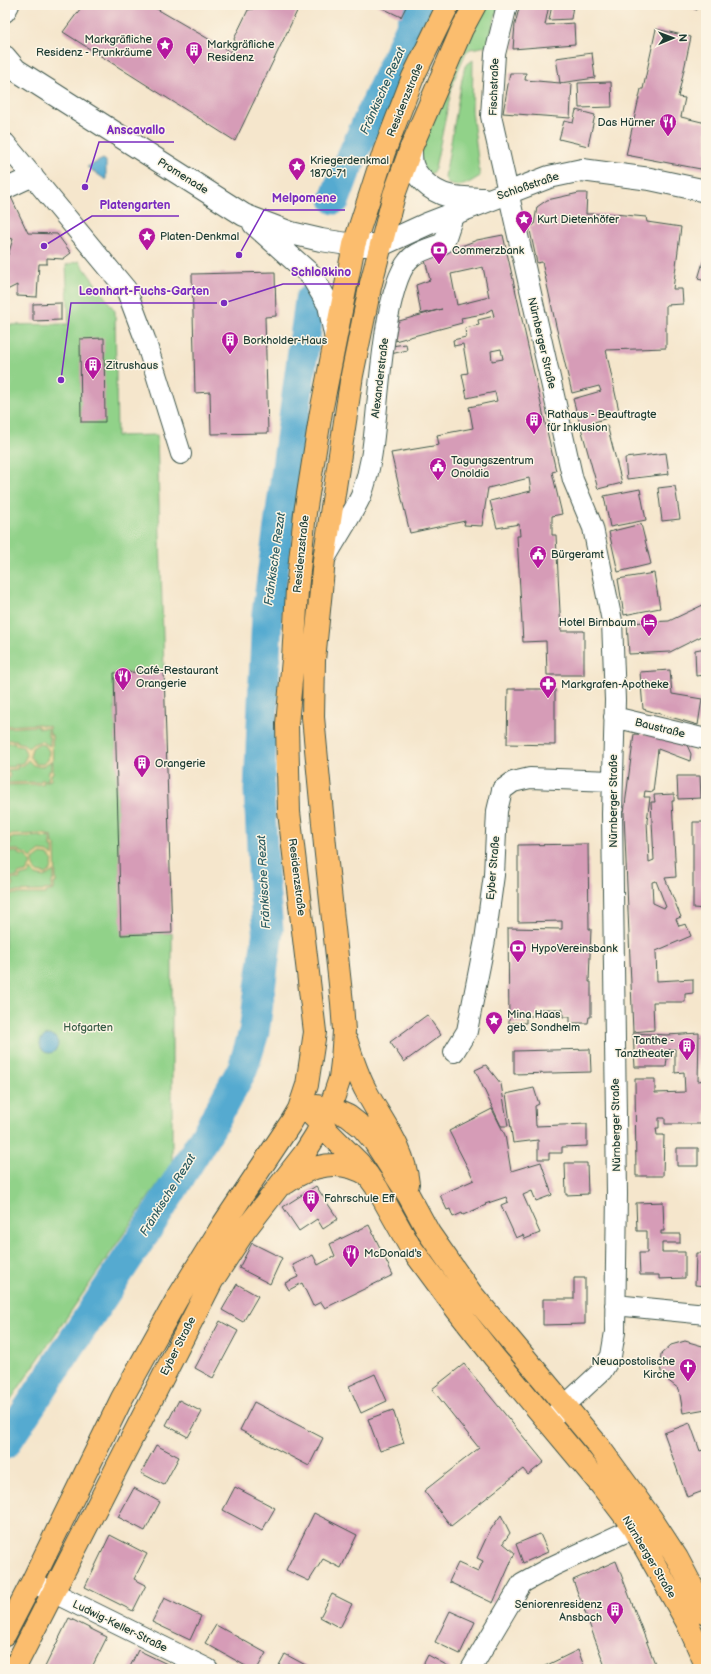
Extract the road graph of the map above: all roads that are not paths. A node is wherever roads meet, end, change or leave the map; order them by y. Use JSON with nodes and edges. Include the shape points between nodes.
{"nodes":[{"id":1,"x":9,"y":5,"type":"edge"},
{"id":2,"x":448,"y":5,"type":"edge"},
{"id":3,"x":475,"y":5,"type":"edge"},
{"id":4,"x":507,"y":5,"type":"edge"},
{"id":5,"x":5,"y":12,"type":"edge"},
{"id":6,"x":5,"y":57,"type":"edge"},
{"id":7,"x":5,"y":143,"type":"edge"},
{"id":8,"x":411,"y":148,"type":"junction"},
{"id":9,"x":33,"y":176,"type":"junction"},
{"id":10,"x":5,"y":189,"type":"edge"},
{"id":11,"x":706,"y":191,"type":"edge"},
{"id":12,"x":498,"y":196,"type":"junction"},
{"id":13,"x":454,"y":213,"type":"junction"},
{"id":14,"x":244,"y":215,"type":"junction"},
{"id":15,"x":354,"y":245,"type":"junction"},
{"id":16,"x":381,"y":245,"type":"junction"},
{"id":17,"x":335,"y":334,"type":"junction"},
{"id":18,"x":181,"y":454,"type":"dead end"},
{"id":19,"x":324,"y":560,"type":"junction"},
{"id":20,"x":614,"y":717,"type":"junction"},
{"id":21,"x":706,"y":739,"type":"edge"},
{"id":22,"x":612,"y":781,"type":"junction"},
{"id":23,"x":344,"y":1031,"type":"junction"},
{"id":24,"x":454,"y":1052,"type":"dead end"},
{"id":25,"x":307,"y":1086,"type":"junction"},
{"id":26,"x":321,"y":1114,"type":"junction"},
{"id":27,"x":292,"y":1121,"type":"junction"},
{"id":28,"x":368,"y":1175,"type":"junction"},
{"id":29,"x":274,"y":1192,"type":"junction"},
{"id":30,"x":408,"y":1196,"type":"junction"},
{"id":31,"x":615,"y":1305,"type":"junction"},
{"id":32,"x":706,"y":1314,"type":"edge"},
{"id":33,"x":565,"y":1405,"type":"junction"},
{"id":34,"x":548,"y":1421,"type":"junction"},
{"id":35,"x":626,"y":1532,"type":"junction"},
{"id":36,"x":32,"y":1582,"type":"junction"},
{"id":37,"x":53,"y":1592,"type":"junction"},
{"id":38,"x":706,"y":1613,"type":"edge"},
{"id":39,"x":5,"y":1634,"type":"edge"},
{"id":40,"x":706,"y":1665,"type":"edge"},
{"id":41,"x":14,"y":1669,"type":"edge"},
{"id":42,"x":208,"y":1669,"type":"edge"},
{"id":43,"x":471,"y":1669,"type":"edge"}],
"edges":[{"from":1,"to":5,"type":"street"},
{"from":2,"to":15,"type":"main road","name":"Residenzstraße","via":[[410,83],[384,152]]},
{"from":3,"to":8,"type":"main road","via":[[462,29]]},
{"from":4,"to":12,"type":"street","name":"Fischstraße","via":[[495,54],[491,116]]},
{"from":6,"to":14,"type":"street","name":"Promenade","via":[[16,70]]},
{"from":7,"to":9,"type":"street"},
{"from":8,"to":12,"type":"street","via":[[412,164],[419,176],[440,194],[455,198]]},
{"from":8,"to":16,"type":"main road","via":[[394,195]]},
{"from":9,"to":10,"type":"street"},
{"from":9,"to":18,"type":"street","via":[[126,289],[145,339]]},
{"from":11,"to":12,"type":"street","name":"Schloßstraße","via":[[650,179],[582,170],[549,177]]},
{"from":12,"to":13,"type":"street","name":"Schloßstraße"},
{"from":12,"to":20,"type":"street","name":"Nürnberger Straße","via":[[573,480],[593,528],[600,559],[612,621]]},
{"from":13,"to":16,"type":"street","name":"Schloßstraße"},
{"from":13,"to":19,"type":"street","name":"Alexanderstraße","via":[[444,243],[413,255],[400,272],[393,292],[382,358],[371,459],[361,496]]},
{"from":14,"to":15,"type":"street","name":"Promenade","via":[[291,233]]},
{"from":14,"to":17,"type":"street","via":[[311,275],[329,305]]},
{"from":15,"to":16,"type":"street","name":"Promenade"},
{"from":15,"to":17,"type":"main road","name":"Residenzstraße"},
{"from":16,"to":19,"type":"main road","via":[[352,375]]},
{"from":17,"to":25,"type":"main road","name":"Residenzstraße","via":[[305,513],[286,724],[289,812],[315,1032]]},
{"from":19,"to":23,"type":"main road","via":[[314,660],[313,717]]},
{"from":20,"to":21,"type":"street","name":"Baustraße"},
{"from":20,"to":22,"type":"street","name":"Nürnberger Straße"},
{"from":22,"to":24,"type":"street","name":"Eyber Straße","via":[[530,778],[513,782],[502,790],[497,811],[494,875],[486,940],[468,1032]]},
{"from":22,"to":31,"type":"street","name":"Nürnberger Straße","via":[[617,1194]]},
{"from":23,"to":26,"type":"main road","name":"Eyber Straße","via":[[340,1073]]},
{"from":23,"to":30,"type":"main road","name":"Nürnberger Straße","via":[[353,1063],[366,1091],[393,1136],[403,1160]]},
{"from":25,"to":26,"type":"main road"},
{"from":25,"to":27,"type":"main road","name":"Residenzstraße"},
{"from":26,"to":27,"type":"main road"},
{"from":26,"to":28,"type":"main road","name":"Nürnberger Straße"},
{"from":26,"to":29,"type":"main road","name":"Eyber Straße","via":[[304,1154]]},
{"from":26,"to":30,"type":"main road","name":"Nürnberger Straße","via":[[348,1116],[362,1127],[374,1141]]},
{"from":27,"to":36,"type":"main road","name":"Eyber Straße","via":[[177,1299],[122,1398]]},
{"from":28,"to":29,"type":"main road","name":"Nürnberger Straße","via":[[352,1166],[327,1165],[303,1172]]},
{"from":28,"to":34,"type":"main road","name":"Nürnberger Straße","via":[[378,1188],[409,1245],[494,1357]]},
{"from":29,"to":37,"type":"main road","name":"Eyber Straße","via":[[245,1230],[212,1281]]},
{"from":30,"to":33,"type":"main road","name":"Nürnberger Straße","via":[[429,1233],[471,1293]]},
{"from":31,"to":32,"type":"street"},
{"from":31,"to":33,"type":"street","name":"Nürnberger Straße","via":[[615,1332],[611,1356],[602,1371]]},
{"from":33,"to":34,"type":"street","name":"Nürnberger Straße"},
{"from":33,"to":38,"type":"main road","name":"Nürnberger Straße","via":[[651,1518],[677,1558]]},
{"from":34,"to":35,"type":"main road","name":"Nürnberger Straße","via":[[601,1485]]},
{"from":35,"to":40,"type":"main road","name":"Nürnberger Straße","via":[[687,1622]]},
{"from":35,"to":43,"type":"street","via":[[522,1583]]},
{"from":36,"to":37,"type":"street","name":"Ludwig-Keller-Straße"},
{"from":36,"to":39,"type":"main road","name":"Eyber Straße"},
{"from":37,"to":41,"type":"main road","name":"Eyber Straße"},
{"from":37,"to":42,"type":"street","name":"Ludwig-Keller-Straße"}]}
